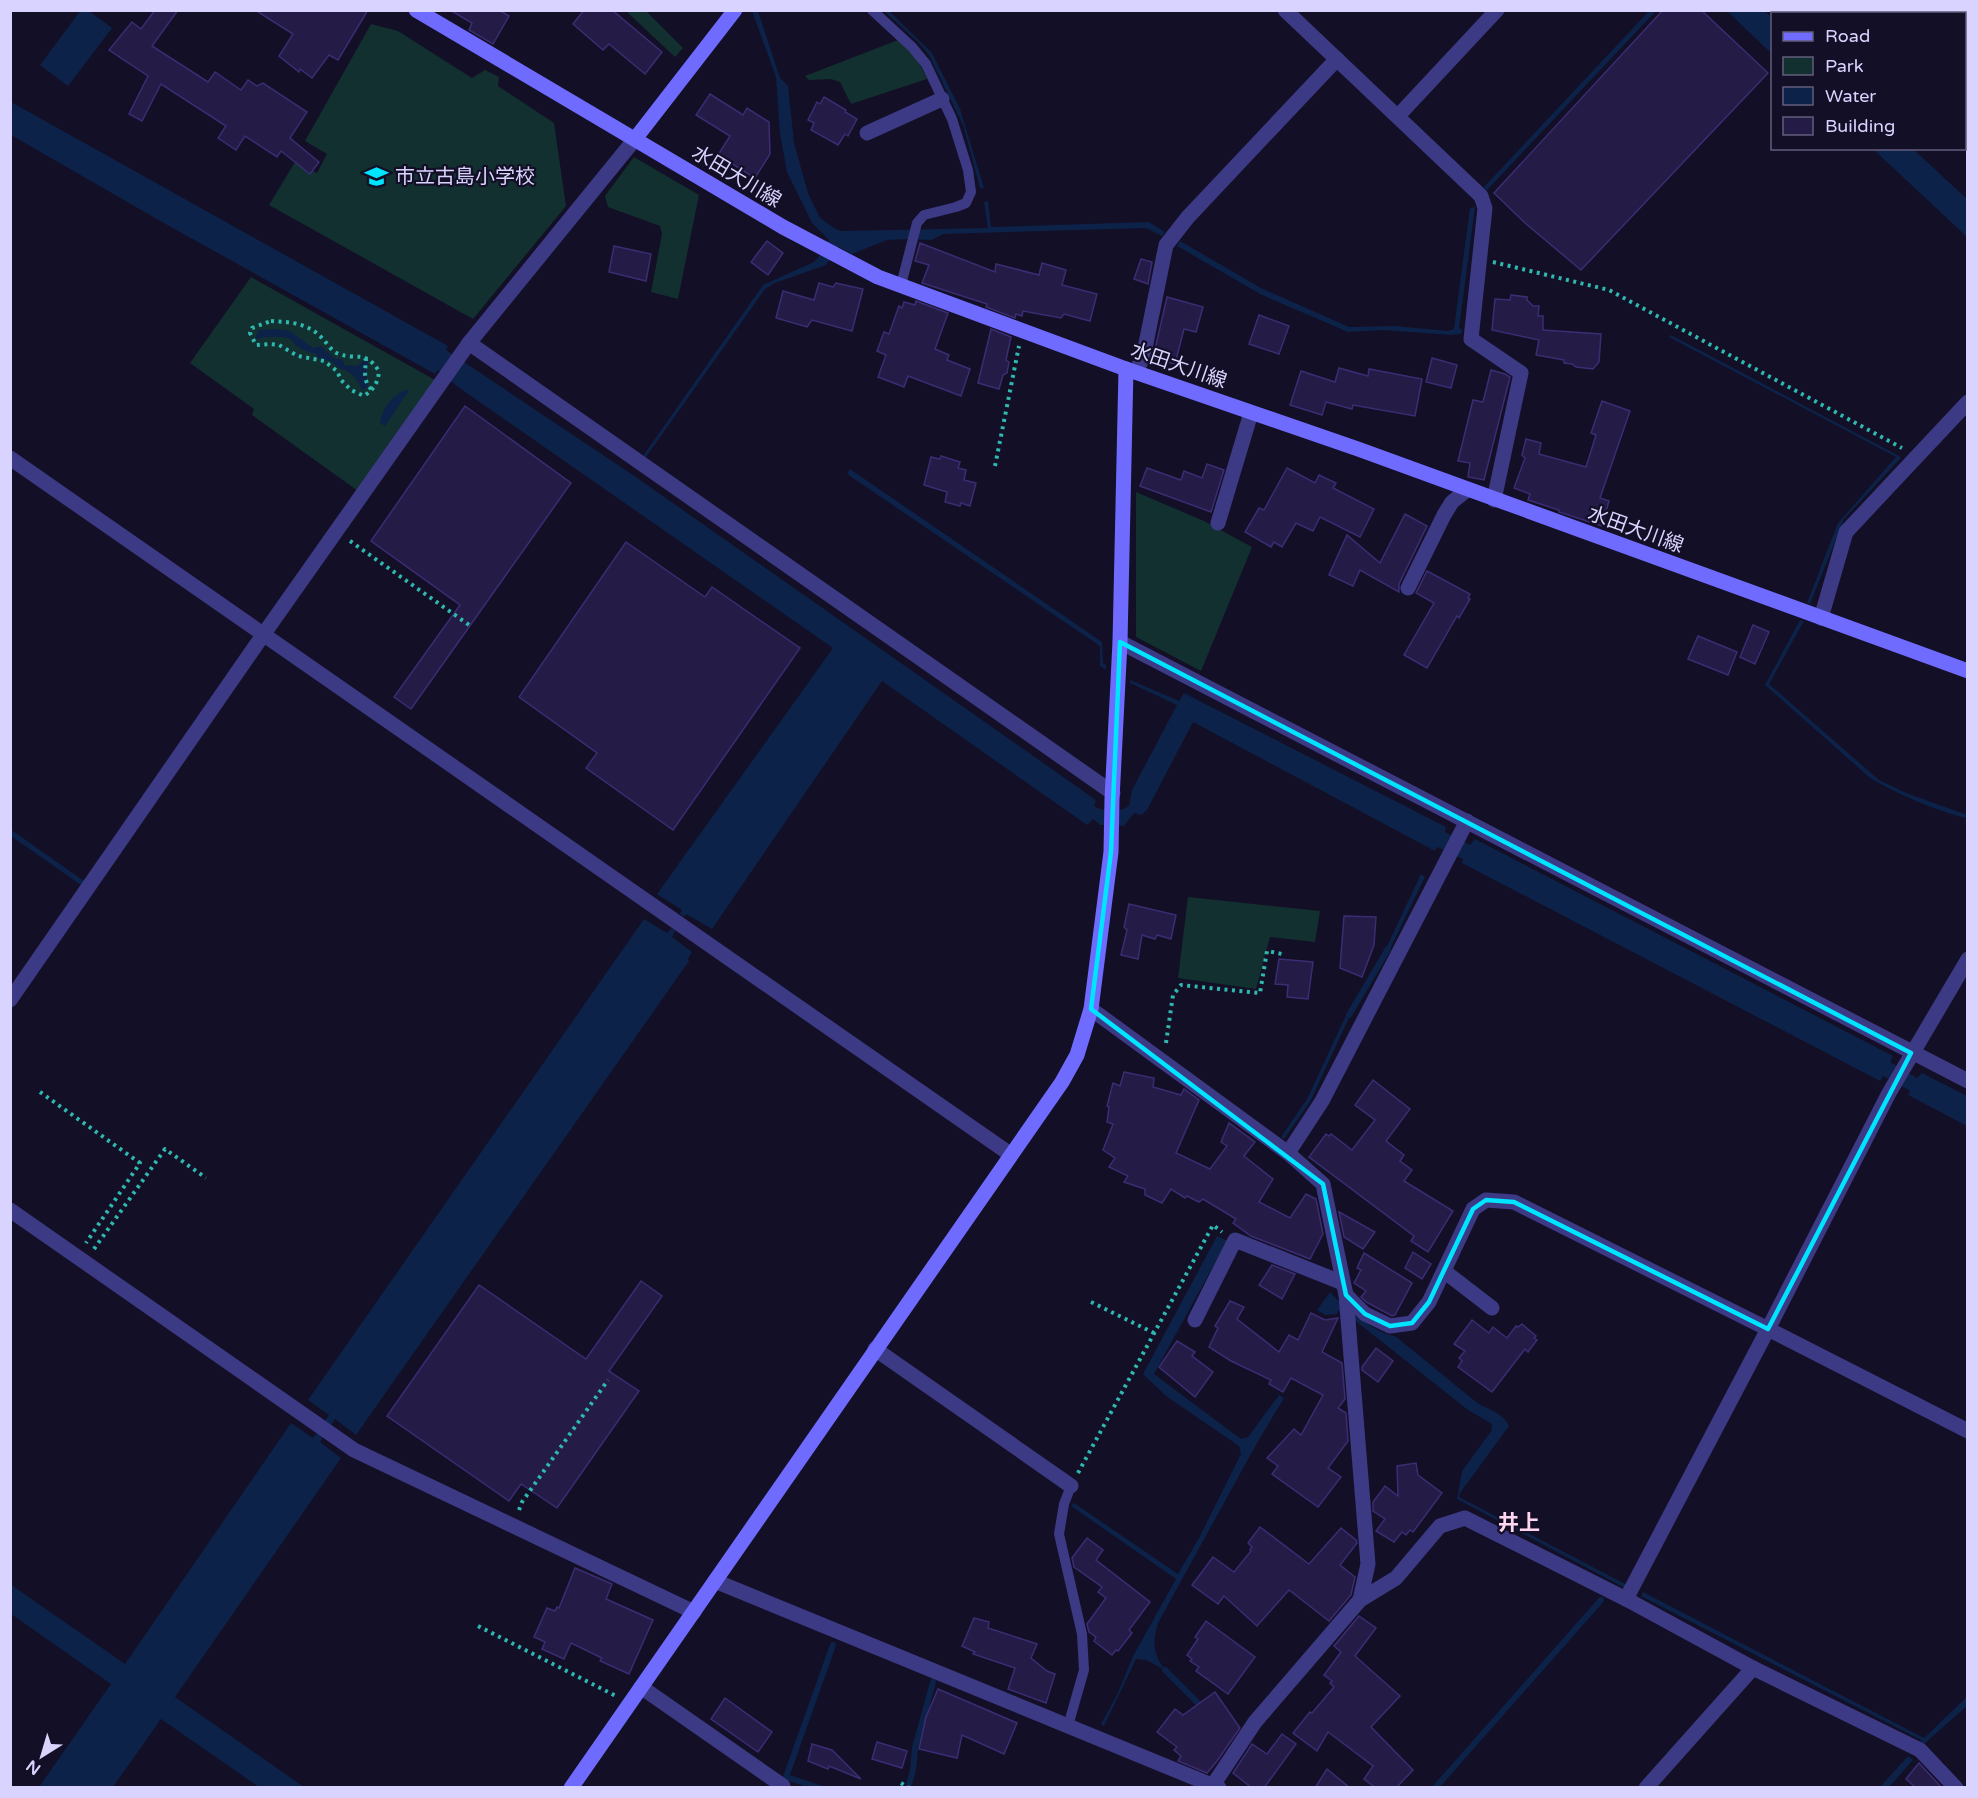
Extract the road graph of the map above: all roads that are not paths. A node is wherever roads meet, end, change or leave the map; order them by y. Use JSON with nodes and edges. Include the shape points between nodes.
{"nodes":[{"id":1,"x":416,"y":10,"type":"edge"},
{"id":2,"x":735,"y":10,"type":"edge"},
{"id":3,"x":872,"y":10,"type":"edge"},
{"id":4,"x":1285,"y":10,"type":"edge"},
{"id":5,"x":1497,"y":10,"type":"edge"},
{"id":6,"x":1336,"y":59,"type":"junction"},
{"id":7,"x":942,"y":99,"type":"junction"},
{"id":8,"x":1398,"y":116,"type":"junction"},
{"id":9,"x":867,"y":133,"type":"dead end"},
{"id":10,"x":635,"y":139,"type":"junction"},
{"id":11,"x":901,"y":285,"type":"junction"},
{"id":12,"x":467,"y":347,"type":"junction"},
{"id":13,"x":1131,"y":371,"type":"junction"},
{"id":14,"x":1968,"y":402,"type":"edge"},
{"id":15,"x":1251,"y":413,"type":"junction"},
{"id":16,"x":10,"y":458,"type":"edge"},
{"id":17,"x":1467,"y":490,"type":"junction"},
{"id":18,"x":1494,"y":500,"type":"junction"},
{"id":19,"x":1218,"y":524,"type":"dead end"},
{"id":20,"x":1408,"y":588,"type":"dead end"},
{"id":21,"x":1821,"y":618,"type":"junction"},
{"id":22,"x":263,"y":635,"type":"junction"},
{"id":23,"x":1120,"y":642,"type":"junction"},
{"id":24,"x":1968,"y":671,"type":"edge"},
{"id":25,"x":1113,"y":796,"type":"junction"},
{"id":26,"x":1464,"y":825,"type":"junction"},
{"id":27,"x":1968,"y":959,"type":"edge"},
{"id":28,"x":10,"y":1000,"type":"edge"},
{"id":29,"x":1091,"y":1009,"type":"junction"},
{"id":30,"x":1909,"y":1056,"type":"junction"},
{"id":31,"x":1968,"y":1082,"type":"edge"},
{"id":32,"x":1288,"y":1153,"type":"junction"},
{"id":33,"x":1010,"y":1154,"type":"junction"},
{"id":34,"x":10,"y":1210,"type":"edge"},
{"id":35,"x":1444,"y":1271,"type":"junction"},
{"id":36,"x":1345,"y":1289,"type":"junction"},
{"id":37,"x":1492,"y":1308,"type":"dead end"},
{"id":38,"x":1195,"y":1320,"type":"dead end"},
{"id":39,"x":1768,"y":1329,"type":"junction"},
{"id":40,"x":875,"y":1349,"type":"junction"},
{"id":41,"x":1968,"y":1431,"type":"edge"},
{"id":42,"x":1071,"y":1486,"type":"joint"},
{"id":43,"x":715,"y":1581,"type":"junction"},
{"id":44,"x":1626,"y":1599,"type":"junction"},
{"id":45,"x":1360,"y":1600,"type":"junction"},
{"id":46,"x":693,"y":1612,"type":"junction"},
{"id":47,"x":1753,"y":1668,"type":"junction"},
{"id":48,"x":641,"y":1687,"type":"junction"},
{"id":49,"x":1068,"y":1726,"type":"junction"},
{"id":50,"x":783,"y":1786,"type":"dead end"},
{"id":51,"x":1214,"y":1787,"type":"edge"},
{"id":52,"x":571,"y":1788,"type":"edge"},
{"id":53,"x":1646,"y":1788,"type":"edge"},
{"id":54,"x":1956,"y":1788,"type":"edge"}],
"edges":[{"from":1,"to":10,"type":"street","name":"水田大川線"},
{"from":2,"to":10,"type":"street"},
{"from":3,"to":7,"type":"lane","via":[[926,64]]},
{"from":4,"to":6,"type":"street"},
{"from":5,"to":8,"type":"street"},
{"from":6,"to":8,"type":"street"},
{"from":6,"to":13,"type":"street","via":[[1166,245],[1143,358]]},
{"from":7,"to":9,"type":"street"},
{"from":7,"to":11,"type":"lane","via":[[968,170],[971,192],[966,202],[924,215],[917,223]]},
{"from":8,"to":18,"type":"street","via":[[1481,196],[1485,208],[1471,339],[1521,374]]},
{"from":10,"to":11,"type":"street","name":"水田大川線","via":[[783,227]]},
{"from":10,"to":12,"type":"street"},
{"from":11,"to":13,"type":"street","name":"水田大川線"},
{"from":12,"to":22,"type":"street"},
{"from":12,"to":25,"type":"street"},
{"from":13,"to":15,"type":"street","name":"水田大川線"},
{"from":13,"to":23,"type":"street"},
{"from":14,"to":21,"type":"street","via":[[1846,532]]},
{"from":15,"to":17,"type":"street","name":"水田大川線"},
{"from":15,"to":19,"type":"street"},
{"from":16,"to":22,"type":"street"},
{"from":17,"to":18,"type":"street","name":"水田大川線"},
{"from":17,"to":20,"type":"street","via":[[1444,514]]},
{"from":18,"to":21,"type":"street","name":"水田大川線"},
{"from":21,"to":24,"type":"street","name":"水田大川線"},
{"from":22,"to":28,"type":"street"},
{"from":22,"to":33,"type":"street"},
{"from":23,"to":25,"type":"street"},
{"from":23,"to":26,"type":"street"},
{"from":25,"to":29,"type":"street","via":[[1111,852]]},
{"from":26,"to":30,"type":"street"},
{"from":26,"to":32,"type":"street","via":[[1322,1101]]},
{"from":27,"to":30,"type":"street"},
{"from":29,"to":32,"type":"street"},
{"from":29,"to":33,"type":"street","via":[[1077,1055],[1062,1082]]},
{"from":30,"to":31,"type":"street"},
{"from":30,"to":39,"type":"street"},
{"from":32,"to":36,"type":"street","via":[[1323,1184]]},
{"from":33,"to":40,"type":"street"},
{"from":34,"to":46,"type":"street","via":[[354,1450]]},
{"from":35,"to":36,"type":"street","via":[[1429,1302],[1412,1323],[1390,1326],[1365,1314]]},
{"from":35,"to":37,"type":"street"},
{"from":35,"to":39,"type":"street","via":[[1473,1209],[1486,1200],[1514,1202]]},
{"from":36,"to":38,"type":"street","via":[[1235,1240]]},
{"from":36,"to":45,"type":"street","via":[[1368,1564]]},
{"from":39,"to":41,"type":"street"},
{"from":39,"to":44,"type":"street"},
{"from":40,"to":42,"type":"street"},
{"from":40,"to":43,"type":"street"},
{"from":42,"to":49,"type":"lane","via":[[1059,1534],[1082,1634],[1084,1670]]},
{"from":43,"to":46,"type":"street"},
{"from":43,"to":49,"type":"street"},
{"from":44,"to":45,"type":"street","via":[[1465,1518],[1440,1526],[1396,1578]]},
{"from":44,"to":47,"type":"street"},
{"from":45,"to":51,"type":"street","via":[[1255,1722]]},
{"from":46,"to":48,"type":"street"},
{"from":47,"to":53,"type":"street"},
{"from":47,"to":54,"type":"street","via":[[1920,1750]]},
{"from":48,"to":50,"type":"street"},
{"from":48,"to":52,"type":"street"},
{"from":49,"to":51,"type":"street"}]}
